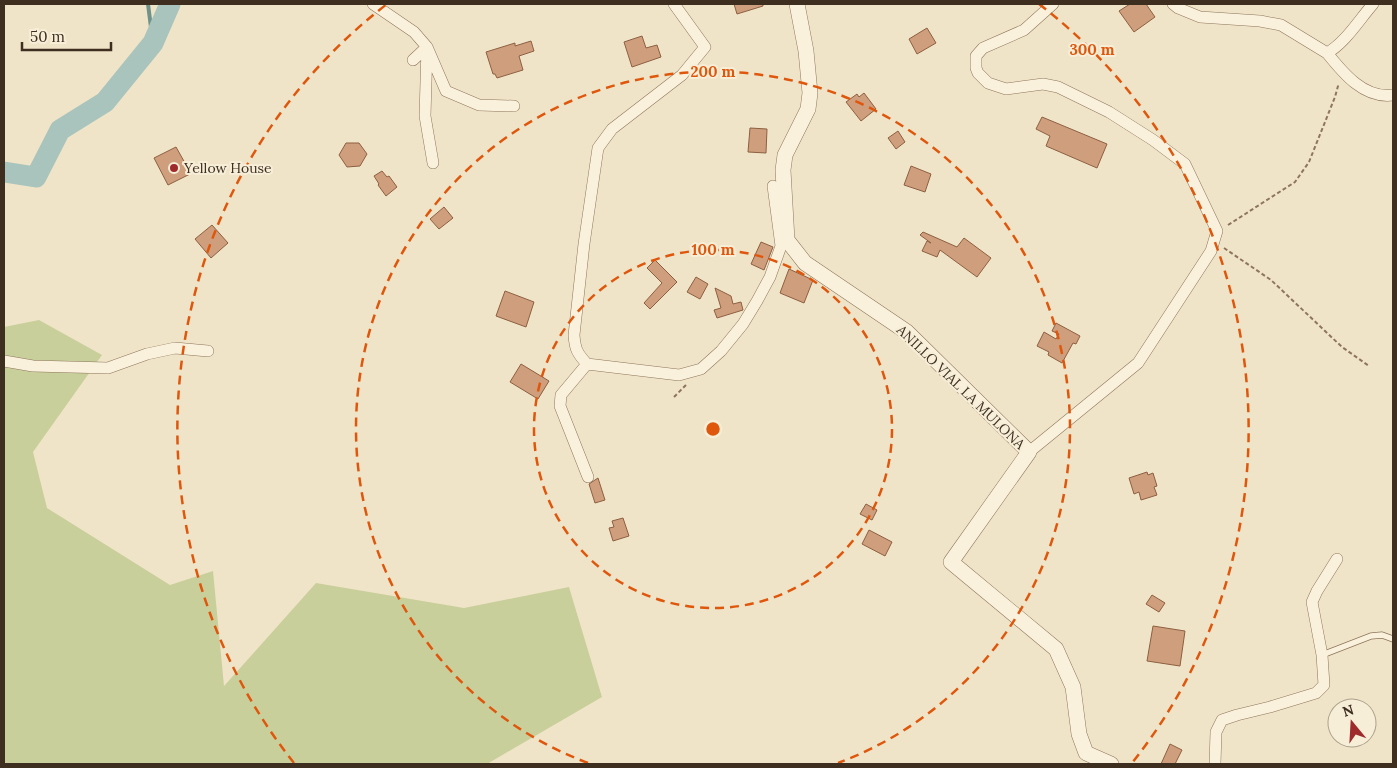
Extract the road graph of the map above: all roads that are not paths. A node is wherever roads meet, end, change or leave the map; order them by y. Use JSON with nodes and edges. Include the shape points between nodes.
{"nodes":[{"id":1,"x":373,"y":4,"type":"edge"},
{"id":2,"x":674,"y":4,"type":"edge"},
{"id":3,"x":797,"y":4,"type":"edge"},
{"id":4,"x":1053,"y":4,"type":"edge"},
{"id":5,"x":1173,"y":4,"type":"edge"},
{"id":6,"x":1373,"y":4,"type":"edge"},
{"id":7,"x":427,"y":47,"type":"junction"},
{"id":8,"x":1327,"y":53,"type":"junction"},
{"id":9,"x":413,"y":60,"type":"dead end"},
{"id":10,"x":1393,"y":95,"type":"edge"},
{"id":11,"x":514,"y":106,"type":"dead end"},
{"id":12,"x":433,"y":163,"type":"dead end"},
{"id":13,"x":773,"y":186,"type":"dead end"},
{"id":14,"x":784,"y":243,"type":"junction"},
{"id":15,"x":208,"y":351,"type":"dead end"},
{"id":16,"x":4,"y":361,"type":"edge"},
{"id":17,"x":587,"y":364,"type":"junction"},
{"id":18,"x":1029,"y":452,"type":"junction"},
{"id":19,"x":588,"y":477,"type":"dead end"},
{"id":20,"x":1338,"y":559,"type":"dead end"},
{"id":21,"x":1393,"y":639,"type":"edge"},
{"id":22,"x":1322,"y":655,"type":"junction"},
{"id":23,"x":1111,"y":764,"type":"edge"},
{"id":24,"x":1215,"y":764,"type":"edge"}],
"edges":[{"from":1,"to":7,"type":"street","via":[[414,32]]},
{"from":2,"to":17,"type":"street","via":[[705,47],[682,75],[612,129],[598,148],[574,334],[575,348]]},
{"from":3,"to":14,"type":"street","via":[[810,93],[808,109],[785,154]]},
{"from":4,"to":18,"type":"street","via":[[1024,30],[983,48],[976,56],[976,68],[983,79],[1006,89],[1043,84],[1058,87],[1109,112],[1153,140],[1185,164],[1216,236],[1211,251],[1138,363]]},
{"from":5,"to":8,"type":"street","via":[[1200,17],[1281,25]]},
{"from":6,"to":8,"type":"street"},
{"from":7,"to":9,"type":"street"},
{"from":7,"to":11,"type":"street","via":[[446,91],[479,105]]},
{"from":7,"to":12,"type":"street","via":[[424,116]]},
{"from":8,"to":10,"type":"street","via":[[1346,76],[1369,92]]},
{"from":13,"to":14,"type":"street"},
{"from":14,"to":17,"type":"street","via":[[770,277],[743,324],[701,369],[679,375]]},
{"from":14,"to":18,"type":"street","name":"ANILLO VIAL LA MULONA","via":[[805,262],[907,332]]},
{"from":15,"to":16,"type":"street","via":[[175,348],[108,368],[33,366]]},
{"from":17,"to":19,"type":"street","via":[[562,396],[560,406]]},
{"from":18,"to":23,"type":"street","name":"ANILLO VIAL LA MULONA","via":[[950,562],[1056,649],[1073,687],[1079,734],[1086,753]]},
{"from":20,"to":22,"type":"street","via":[[1312,602]]},
{"from":21,"to":22,"type":"lane","via":[[1371,636]]},
{"from":22,"to":24,"type":"street","via":[[1324,685],[1316,693],[1222,720],[1216,732]]}]}
